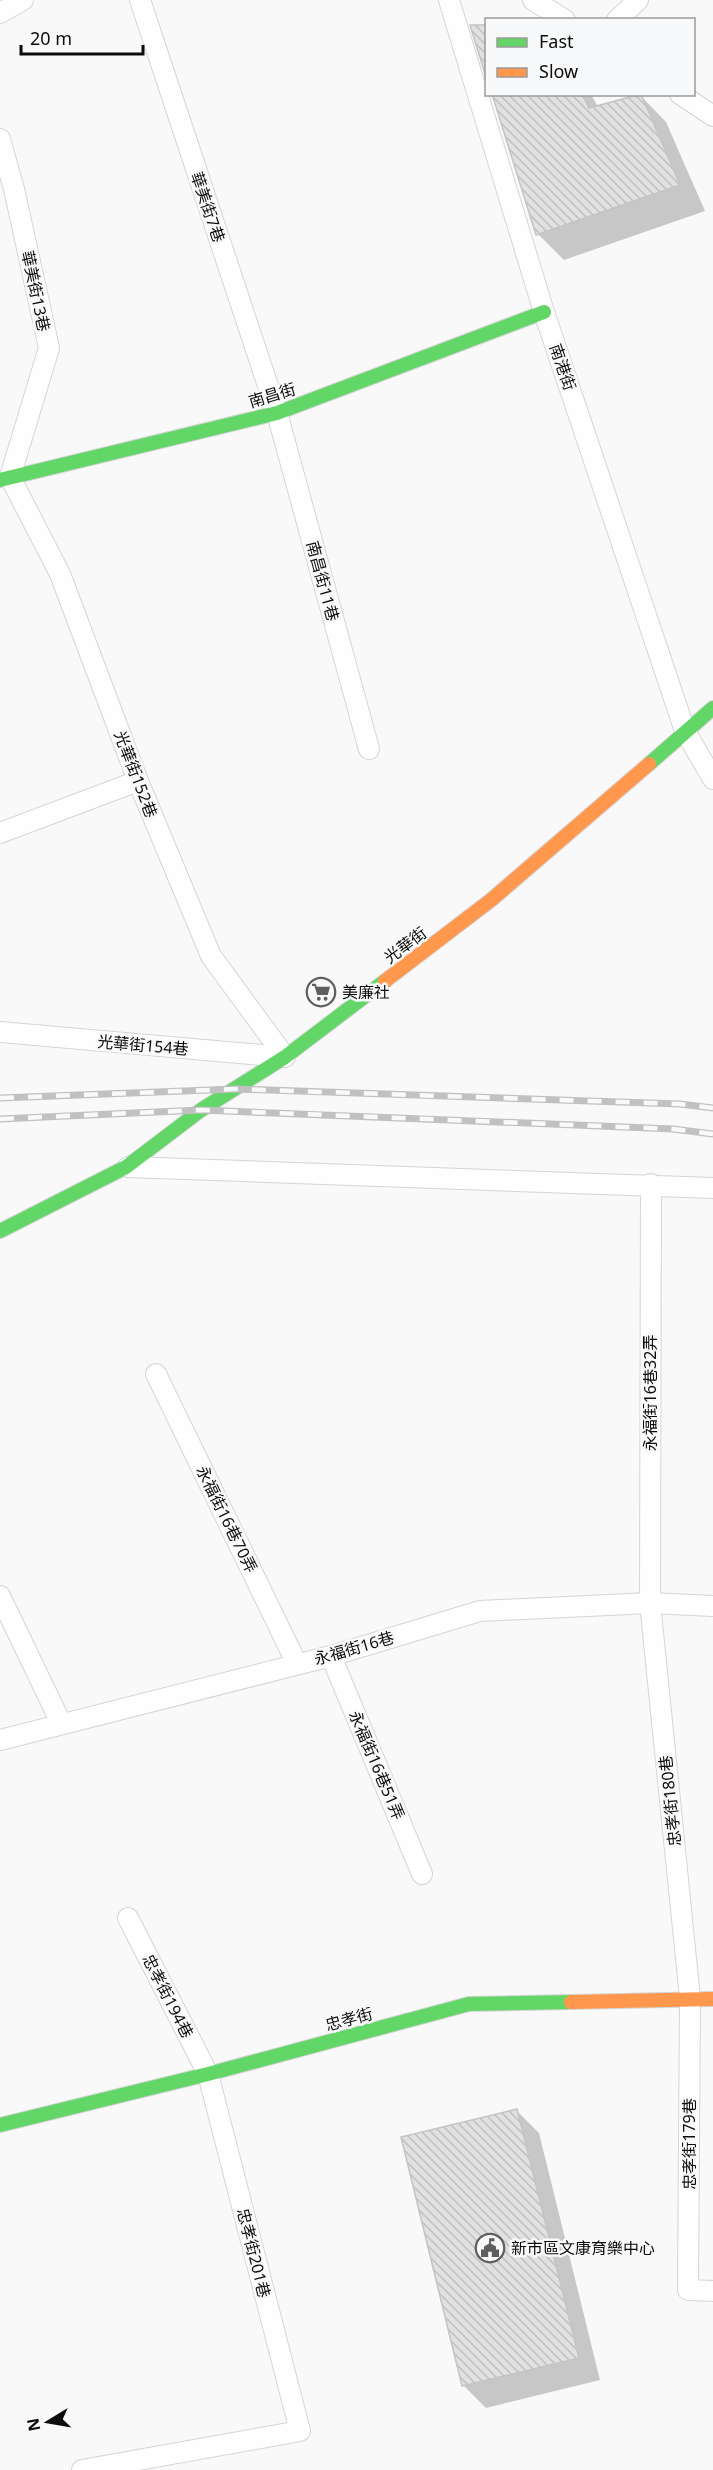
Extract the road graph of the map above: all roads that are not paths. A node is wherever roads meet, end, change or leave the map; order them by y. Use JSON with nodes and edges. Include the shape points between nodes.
{"nodes":[{"id":1,"x":23,"y":0,"type":"edge"},
{"id":2,"x":140,"y":0,"type":"edge"},
{"id":3,"x":449,"y":0,"type":"edge"},
{"id":4,"x":533,"y":0,"type":"edge"},
{"id":5,"x":638,"y":0,"type":"edge"},
{"id":6,"x":0,"y":13,"type":"edge"},
{"id":7,"x":562,"y":18,"type":"edge"},
{"id":8,"x":619,"y":18,"type":"edge"},
{"id":9,"x":683,"y":96,"type":"edge"},
{"id":10,"x":713,"y":116,"type":"edge"},
{"id":11,"x":0,"y":139,"type":"edge"},
{"id":12,"x":544,"y":312,"type":"junction"},
{"id":13,"x":277,"y":413,"type":"junction"},
{"id":14,"x":5,"y":478,"type":"edge"},
{"id":15,"x":713,"y":708,"type":"edge"},
{"id":16,"x":685,"y":731,"type":"junction"},
{"id":17,"x":369,"y":749,"type":"dead end"},
{"id":18,"x":713,"y":779,"type":"edge"},
{"id":19,"x":138,"y":781,"type":"junction"},
{"id":20,"x":0,"y":833,"type":"edge"},
{"id":21,"x":0,"y":1032,"type":"edge"},
{"id":22,"x":285,"y":1057,"type":"junction"},
{"id":23,"x":126,"y":1167,"type":"junction"},
{"id":24,"x":651,"y":1184,"type":"junction"},
{"id":25,"x":713,"y":1188,"type":"edge"},
{"id":26,"x":0,"y":1231,"type":"edge"},
{"id":27,"x":156,"y":1374,"type":"dead end"},
{"id":28,"x":0,"y":1596,"type":"edge"},
{"id":29,"x":650,"y":1603,"type":"junction"},
{"id":30,"x":713,"y":1606,"type":"edge"},
{"id":31,"x":331,"y":1656,"type":"junction"},
{"id":32,"x":297,"y":1664,"type":"junction"},
{"id":33,"x":61,"y":1723,"type":"junction"},
{"id":34,"x":0,"y":1740,"type":"edge"},
{"id":35,"x":422,"y":1874,"type":"dead end"},
{"id":36,"x":128,"y":1918,"type":"dead end"},
{"id":37,"x":690,"y":1998,"type":"junction"},
{"id":38,"x":713,"y":1999,"type":"edge"},
{"id":39,"x":208,"y":2074,"type":"junction"},
{"id":40,"x":0,"y":2125,"type":"edge"},
{"id":41,"x":713,"y":2291,"type":"edge"},
{"id":42,"x":82,"y":2470,"type":"edge"}],
"edges":[{"from":1,"to":6,"type":"lane"},
{"from":2,"to":13,"type":"lane","name":"華美街7巷"},
{"from":3,"to":12,"type":"lane","name":"南港街"},
{"from":4,"to":7,"type":"lane"},
{"from":5,"to":8,"type":"lane"},
{"from":9,"to":10,"type":"lane"},
{"from":11,"to":14,"type":"lane","name":"華美街13巷","via":[[49,348]]},
{"from":12,"to":13,"type":"street","name":"南昌街"},
{"from":12,"to":16,"type":"lane","name":"南港街"},
{"from":13,"to":14,"type":"street","name":"南昌街"},
{"from":13,"to":17,"type":"lane","name":"南昌街11巷"},
{"from":14,"to":19,"type":"lane","name":"光華街152巷","via":[[60,574]]},
{"from":15,"to":16,"type":"street","name":"光華街"},
{"from":16,"to":18,"type":"lane","name":"南港街"},
{"from":16,"to":22,"type":"street","name":"光華街","via":[[491,900]]},
{"from":19,"to":20,"type":"lane"},
{"from":19,"to":22,"type":"lane","name":"光華街152巷","via":[[211,956]]},
{"from":21,"to":22,"type":"lane","name":"光華街154巷"},
{"from":22,"to":23,"type":"street","name":"光華街","via":[[201,1110]]},
{"from":23,"to":24,"type":"lane"},
{"from":23,"to":26,"type":"street","name":"光華街"},
{"from":24,"to":25,"type":"lane"},
{"from":24,"to":29,"type":"lane","name":"永福街16巷32弄"},
{"from":27,"to":32,"type":"lane","name":"永福街16巷70弄"},
{"from":28,"to":33,"type":"lane"},
{"from":29,"to":30,"type":"lane","name":"永福街16巷"},
{"from":29,"to":31,"type":"lane","name":"永福街16巷","via":[[480,1611]]},
{"from":29,"to":37,"type":"lane","name":"忠孝街180巷"},
{"from":31,"to":32,"type":"lane","name":"永福街16巷"},
{"from":31,"to":35,"type":"lane","name":"永福街16巷51弄"},
{"from":32,"to":33,"type":"lane","name":"永福街16巷"},
{"from":33,"to":34,"type":"lane","name":"永福街16巷"},
{"from":36,"to":39,"type":"lane","name":"忠孝街194巷"},
{"from":37,"to":38,"type":"street","name":"忠孝街"},
{"from":37,"to":39,"type":"street","name":"忠孝街","via":[[469,2004]]},
{"from":37,"to":41,"type":"lane","name":"忠孝街179巷","via":[[688,2290]]},
{"from":39,"to":40,"type":"street","name":"忠孝街"},
{"from":39,"to":42,"type":"lane","name":"忠孝街201巷","via":[[300,2431]]}]}
